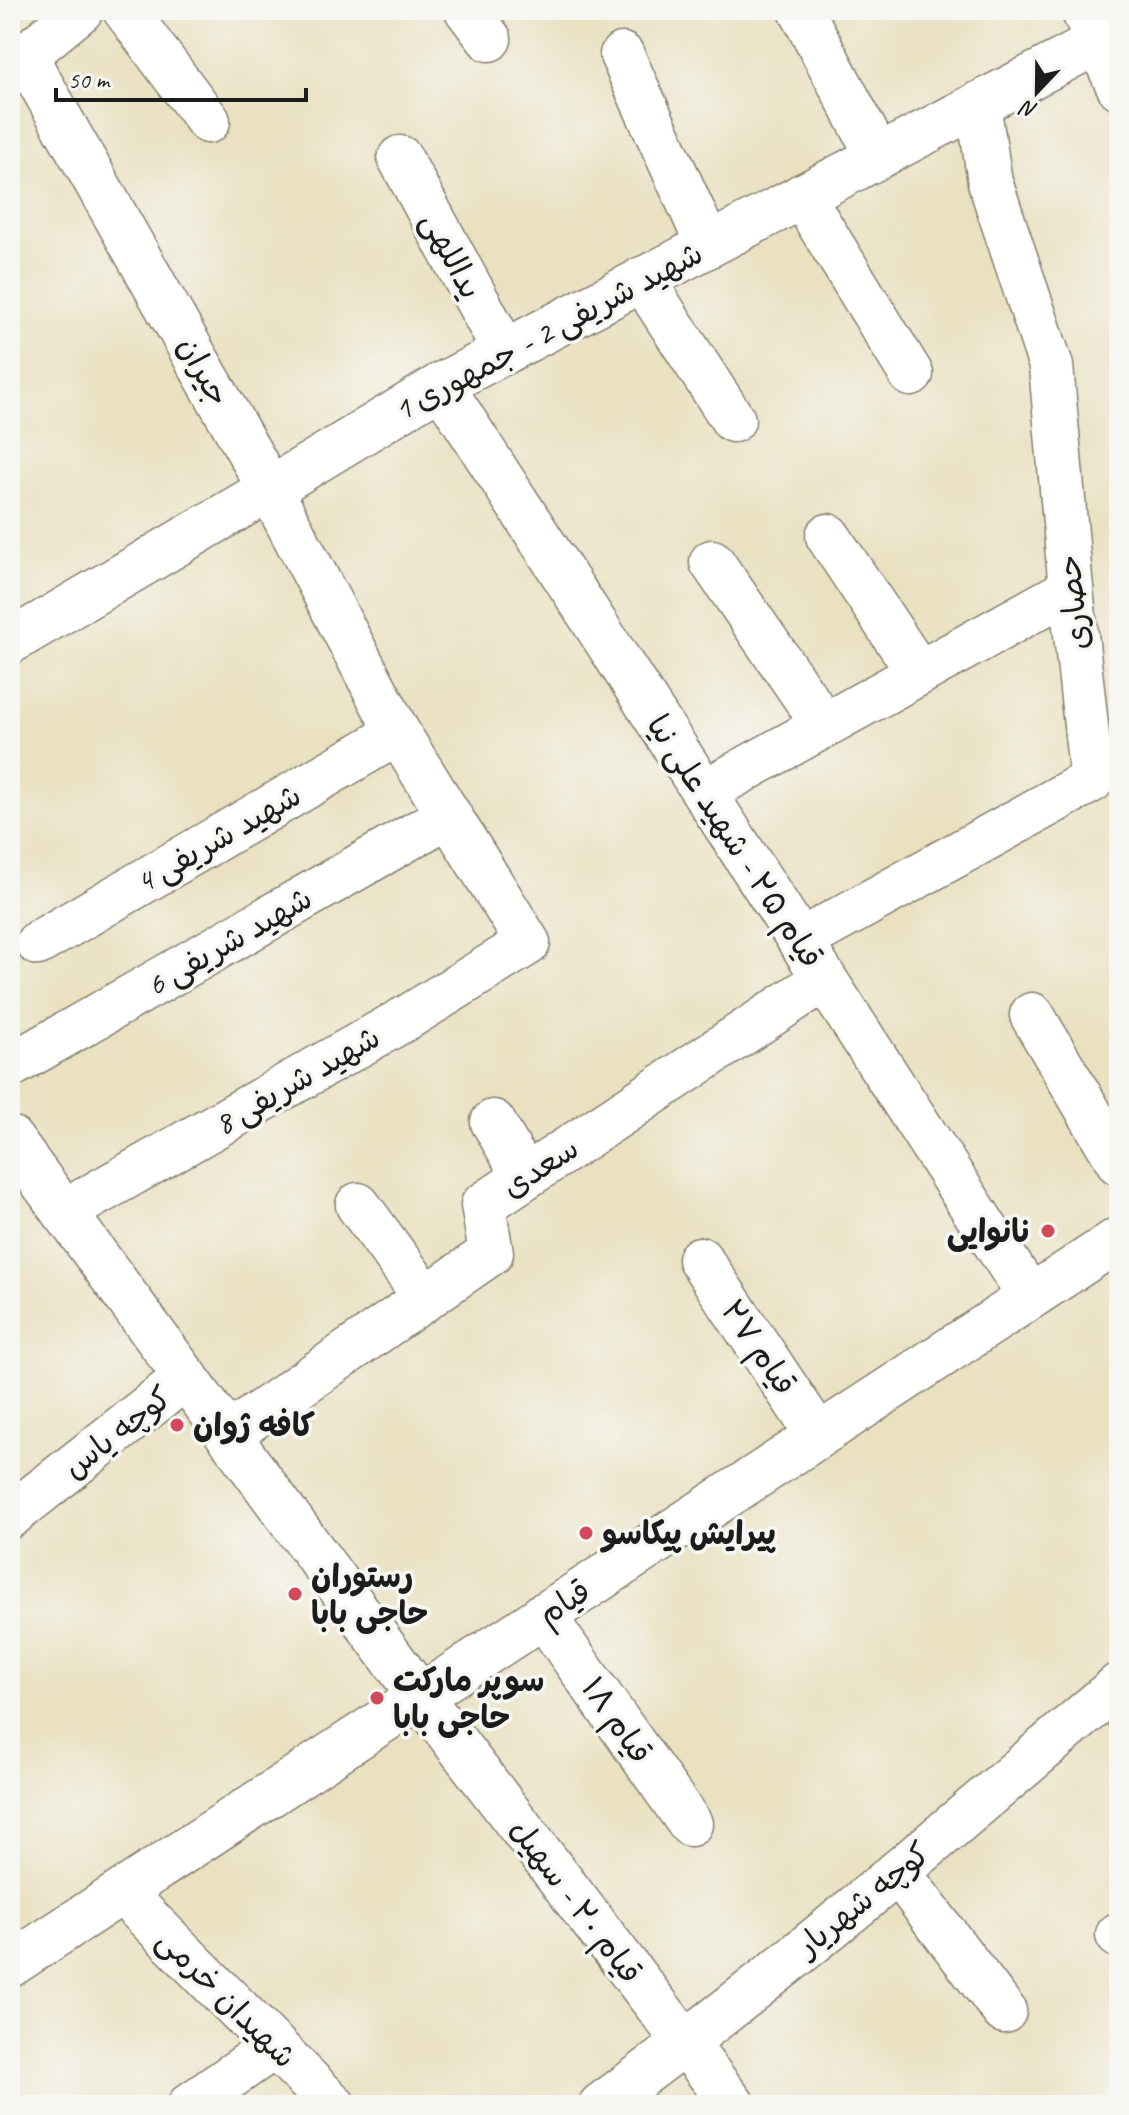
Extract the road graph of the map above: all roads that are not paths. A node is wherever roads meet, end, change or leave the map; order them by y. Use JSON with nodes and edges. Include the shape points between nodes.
{"nodes":[{"id":1,"x":81,"y":10,"type":"edge"},
{"id":2,"x":125,"y":10,"type":"edge"},
{"id":3,"x":801,"y":10,"type":"edge"},
{"id":4,"x":1097,"y":23,"type":"edge"},
{"id":5,"x":622,"y":55,"type":"dead end"},
{"id":6,"x":18,"y":62,"type":"edge"},
{"id":7,"x":1119,"y":87,"type":"edge"},
{"id":8,"x":978,"y":104,"type":"junction"},
{"id":9,"x":208,"y":121,"type":"dead end"},
{"id":10,"x":878,"y":156,"type":"junction"},
{"id":11,"x":400,"y":158,"type":"dead end"},
{"id":12,"x":802,"y":196,"type":"junction"},
{"id":13,"x":708,"y":245,"type":"junction"},
{"id":14,"x":642,"y":279,"type":"junction"},
{"id":15,"x":505,"y":352,"type":"junction"},
{"id":16,"x":911,"y":374,"type":"dead end"},
{"id":17,"x":441,"y":385,"type":"junction"},
{"id":18,"x":733,"y":420,"type":"dead end"},
{"id":19,"x":270,"y":489,"type":"junction"},
{"id":20,"x":828,"y":536,"type":"dead end"},
{"id":21,"x":712,"y":562,"type":"dead end"},
{"id":22,"x":1071,"y":589,"type":"junction"},
{"id":23,"x":10,"y":642,"type":"edge"},
{"id":24,"x":919,"y":673,"type":"junction"},
{"id":25,"x":824,"y":725,"type":"junction"},
{"id":26,"x":398,"y":733,"type":"junction"},
{"id":27,"x":704,"y":792,"type":"junction"},
{"id":28,"x":449,"y":815,"type":"junction"},
{"id":29,"x":800,"y":941,"type":"junction"},
{"id":30,"x":38,"y":943,"type":"dead end"},
{"id":31,"x":528,"y":943,"type":"joint"},
{"id":32,"x":826,"y":982,"type":"junction"},
{"id":33,"x":1032,"y":1015,"type":"dead end"},
{"id":34,"x":10,"y":1066,"type":"edge"},
{"id":35,"x":493,"y":1122,"type":"dead end"},
{"id":36,"x":10,"y":1138,"type":"edge"},
{"id":37,"x":1119,"y":1163,"type":"edge"},
{"id":38,"x":525,"y":1177,"type":"junction"},
{"id":39,"x":358,"y":1205,"type":"dead end"},
{"id":40,"x":64,"y":1212,"type":"junction"},
{"id":41,"x":1119,"y":1239,"type":"edge"},
{"id":42,"x":700,"y":1259,"type":"dead end"},
{"id":43,"x":1030,"y":1297,"type":"junction"},
{"id":44,"x":426,"y":1298,"type":"junction"},
{"id":45,"x":186,"y":1377,"type":"junction"},
{"id":46,"x":228,"y":1435,"type":"junction"},
{"id":47,"x":818,"y":1435,"type":"junction"},
{"id":48,"x":10,"y":1516,"type":"edge"},
{"id":49,"x":543,"y":1615,"type":"junction"},
{"id":50,"x":1119,"y":1685,"type":"edge"},
{"id":51,"x":420,"y":1696,"type":"junction"},
{"id":52,"x":690,"y":1824,"type":"dead end"},
{"id":53,"x":898,"y":1872,"type":"junction"},
{"id":54,"x":122,"y":1892,"type":"junction"},
{"id":55,"x":10,"y":1965,"type":"edge"},
{"id":56,"x":1004,"y":2011,"type":"dead end"},
{"id":57,"x":686,"y":2044,"type":"junction"},
{"id":58,"x":275,"y":2046,"type":"junction"},
{"id":59,"x":190,"y":2105,"type":"edge"},
{"id":60,"x":333,"y":2105,"type":"edge"},
{"id":61,"x":601,"y":2105,"type":"edge"},
{"id":62,"x":733,"y":2105,"type":"edge"}],
"edges":[{"from":1,"to":6,"type":"street"},
{"from":2,"to":9,"type":"street"},
{"from":3,"to":10,"type":"street"},
{"from":4,"to":7,"type":"street"},
{"from":4,"to":8,"type":"street","name":"شهید شریفی 2 - جمهوری 1"},
{"from":5,"to":13,"type":"street"},
{"from":6,"to":19,"type":"street","name":"جیران","via":[[137,253]]},
{"from":8,"to":10,"type":"street","name":"شهید شریفی 2 - جمهوری 1"},
{"from":8,"to":22,"type":"street","name":"حصاری","via":[[990,182],[1051,366]]},
{"from":10,"to":12,"type":"street","name":"شهید شریفی 2 - جمهوری 1"},
{"from":11,"to":15,"type":"street","name":"یداللهی"},
{"from":12,"to":13,"type":"street","name":"شهید شریفی 2 - جمهوری 1"},
{"from":12,"to":16,"type":"street"},
{"from":13,"to":14,"type":"street","name":"شهید شریفی 2 - جمهوری 1"},
{"from":14,"to":15,"type":"street","name":"شهید شریفی 2 - جمهوری 1"},
{"from":14,"to":18,"type":"street"},
{"from":15,"to":17,"type":"street","name":"شهید شریفی 2 - جمهوری 1"},
{"from":17,"to":19,"type":"street","name":"شهید شریفی 2 - جمهوری 1"},
{"from":17,"to":27,"type":"street","name":"قیام ۲۵ - شهید علی نیا"},
{"from":19,"to":23,"type":"street","name":"شهید شریفی 2 - جمهوری 1"},
{"from":19,"to":26,"type":"street","name":"جیران"},
{"from":20,"to":24,"type":"street"},
{"from":21,"to":25,"type":"street"},
{"from":22,"to":24,"type":"street"},
{"from":22,"to":29,"type":"street","name":"حصاری","via":[[1092,780]]},
{"from":24,"to":25,"type":"street"},
{"from":25,"to":27,"type":"street"},
{"from":26,"to":28,"type":"street","name":"جیران"},
{"from":26,"to":30,"type":"street","name":"شهید شریفی 4"},
{"from":27,"to":29,"type":"street","name":"قیام ۲۵ - شهید علی نیا"},
{"from":28,"to":31,"type":"street","name":"جیران"},
{"from":28,"to":34,"type":"street","name":"شهید شریفی 6"},
{"from":29,"to":32,"type":"street","name":"قیام ۲۵ - شهید علی نیا"},
{"from":31,"to":40,"type":"street","name":"شهید شریفی 8"},
{"from":32,"to":38,"type":"street","name":"سعدی"},
{"from":32,"to":43,"type":"street","name":"قیام ۲۵ - شهید علی نیا"},
{"from":33,"to":37,"type":"street"},
{"from":35,"to":38,"type":"street"},
{"from":36,"to":40,"type":"street","name":"قیام ۲۰ - سهیل"},
{"from":38,"to":44,"type":"street","name":"سعدی","via":[[483,1205],[491,1253]]},
{"from":39,"to":44,"type":"street"},
{"from":40,"to":45,"type":"street","name":"قیام ۲۰ - سهیل"},
{"from":41,"to":43,"type":"street","name":"قیام"},
{"from":42,"to":47,"type":"street","name":"قیام ۲۷"},
{"from":43,"to":47,"type":"street","name":"قیام"},
{"from":44,"to":46,"type":"street","name":"سعدی"},
{"from":45,"to":46,"type":"street","name":"قیام ۲۰ - سهیل"},
{"from":45,"to":48,"type":"street","name":"کوچه یاس"},
{"from":46,"to":51,"type":"street","name":"قیام ۲۰ - سهیل"},
{"from":47,"to":49,"type":"street","name":"قیام"},
{"from":49,"to":51,"type":"street","name":"قیام"},
{"from":49,"to":52,"type":"street","name":"قیام ۱۸"},
{"from":50,"to":53,"type":"street","name":"کوچه شهریار"},
{"from":51,"to":54,"type":"street","name":"قیام"},
{"from":51,"to":57,"type":"street","name":"قیام ۲۰ - سهیل"},
{"from":53,"to":56,"type":"street"},
{"from":53,"to":57,"type":"street","name":"کوچه شهریار"},
{"from":54,"to":55,"type":"street","name":"قیام"},
{"from":54,"to":58,"type":"street","name":"شهیدان خرمی"},
{"from":57,"to":61,"type":"street","name":"کوچه شهریار"},
{"from":57,"to":62,"type":"street","name":"قیام ۲۰ - سهیل"},
{"from":58,"to":59,"type":"street"},
{"from":58,"to":60,"type":"street","name":"شهیدان خرمی"}]}
